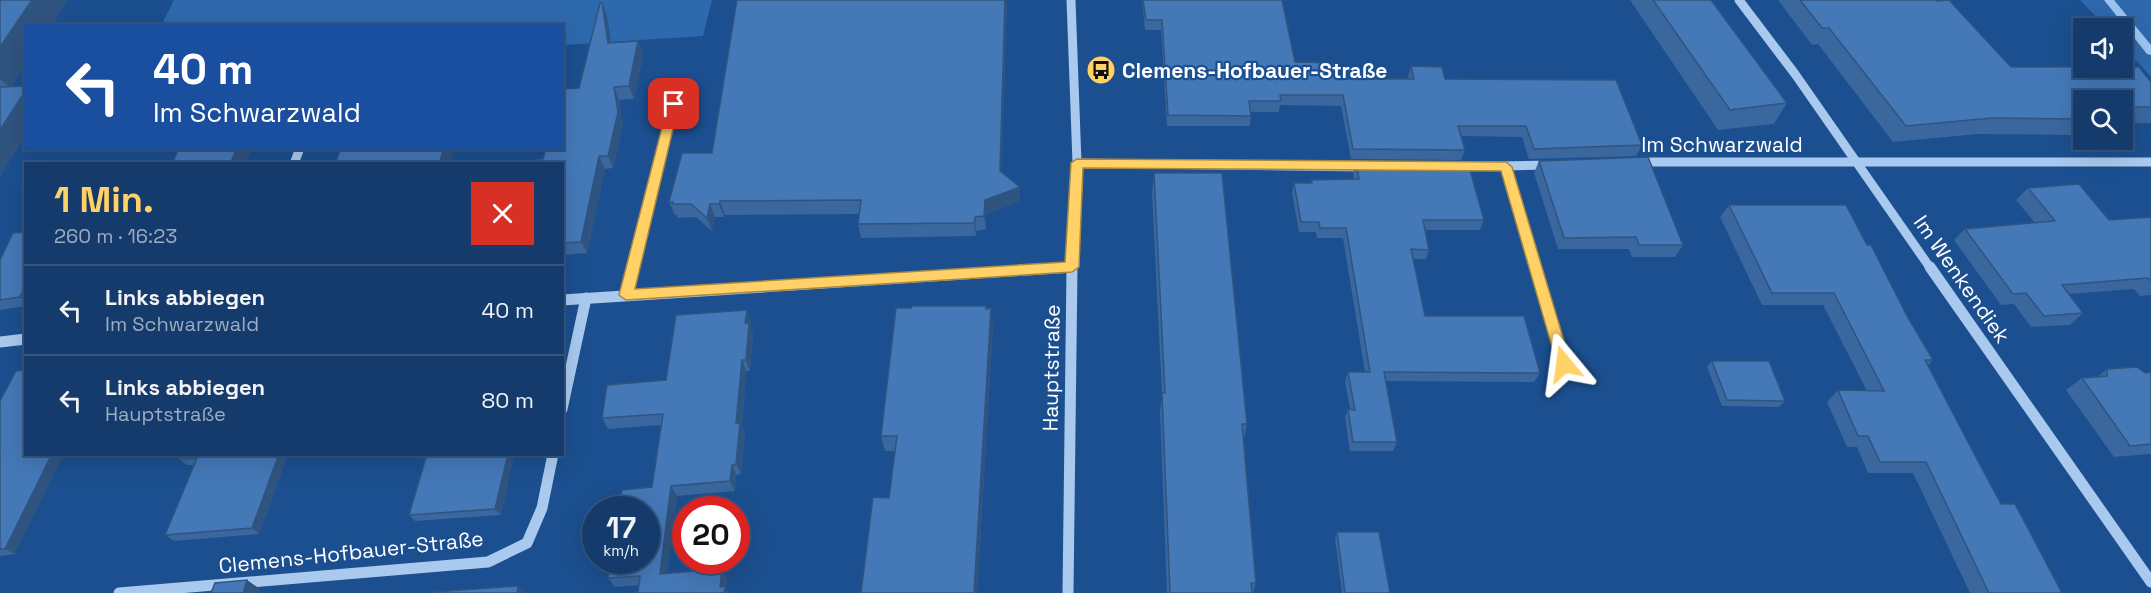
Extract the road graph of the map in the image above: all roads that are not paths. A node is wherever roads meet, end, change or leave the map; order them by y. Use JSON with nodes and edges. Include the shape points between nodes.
{"nodes":[{"id":1,"x":1071,"y":0,"type":"edge"},
{"id":2,"x":1739,"y":0,"type":"edge"},
{"id":3,"x":674,"y":104,"type":"dead end"},
{"id":4,"x":2151,"y":162,"type":"edge"},
{"id":5,"x":1077,"y":163,"type":"junction"},
{"id":6,"x":1622,"y":163,"type":"edge"},
{"id":7,"x":1856,"y":163,"type":"junction"},
{"id":8,"x":1564,"y":165,"type":"edge"},
{"id":9,"x":1375,"y":167,"type":"edge"},
{"id":10,"x":1446,"y":167,"type":"edge"},
{"id":11,"x":1506,"y":167,"type":"junction"},
{"id":12,"x":1072,"y":267,"type":"junction"},
{"id":13,"x":626,"y":295,"type":"junction"},
{"id":14,"x":586,"y":298,"type":"junction"},
{"id":15,"x":564,"y":300,"type":"edge"},
{"id":16,"x":24,"y":339,"type":"edge"},
{"id":17,"x":0,"y":342,"type":"edge"},
{"id":18,"x":1564,"y":364,"type":"dead end"},
{"id":19,"x":564,"y":400,"type":"edge"},
{"id":20,"x":553,"y":456,"type":"edge"},
{"id":21,"x":2151,"y":582,"type":"edge"},
{"id":22,"x":119,"y":593,"type":"edge"},
{"id":23,"x":1068,"y":593,"type":"edge"}],
"edges":[{"from":1,"to":5,"type":"street","name":"Hauptstraße"},
{"from":2,"to":7,"type":"street","name":"Im Wenkendiek"},
{"from":3,"to":13,"type":"street"},
{"from":4,"to":7,"type":"street","name":"Im Schwarzwald"},
{"from":5,"to":9,"type":"street"},
{"from":5,"to":12,"type":"street","name":"Hauptstraße"},
{"from":6,"to":7,"type":"street","name":"Im Schwarzwald"},
{"from":7,"to":21,"type":"street","name":"Im Wenkendiek"},
{"from":8,"to":11,"type":"street"},
{"from":10,"to":11,"type":"street"},
{"from":11,"to":18,"type":"street"},
{"from":12,"to":13,"type":"street"},
{"from":12,"to":23,"type":"street","name":"Hauptstraße"},
{"from":13,"to":14,"type":"street"},
{"from":14,"to":15,"type":"street"},
{"from":14,"to":19,"type":"street"},
{"from":16,"to":17,"type":"street"},
{"from":20,"to":22,"type":"street","name":"Clemens-Hofbauer-Straße","via":[[542,508],[527,543],[488,562]]}]}
